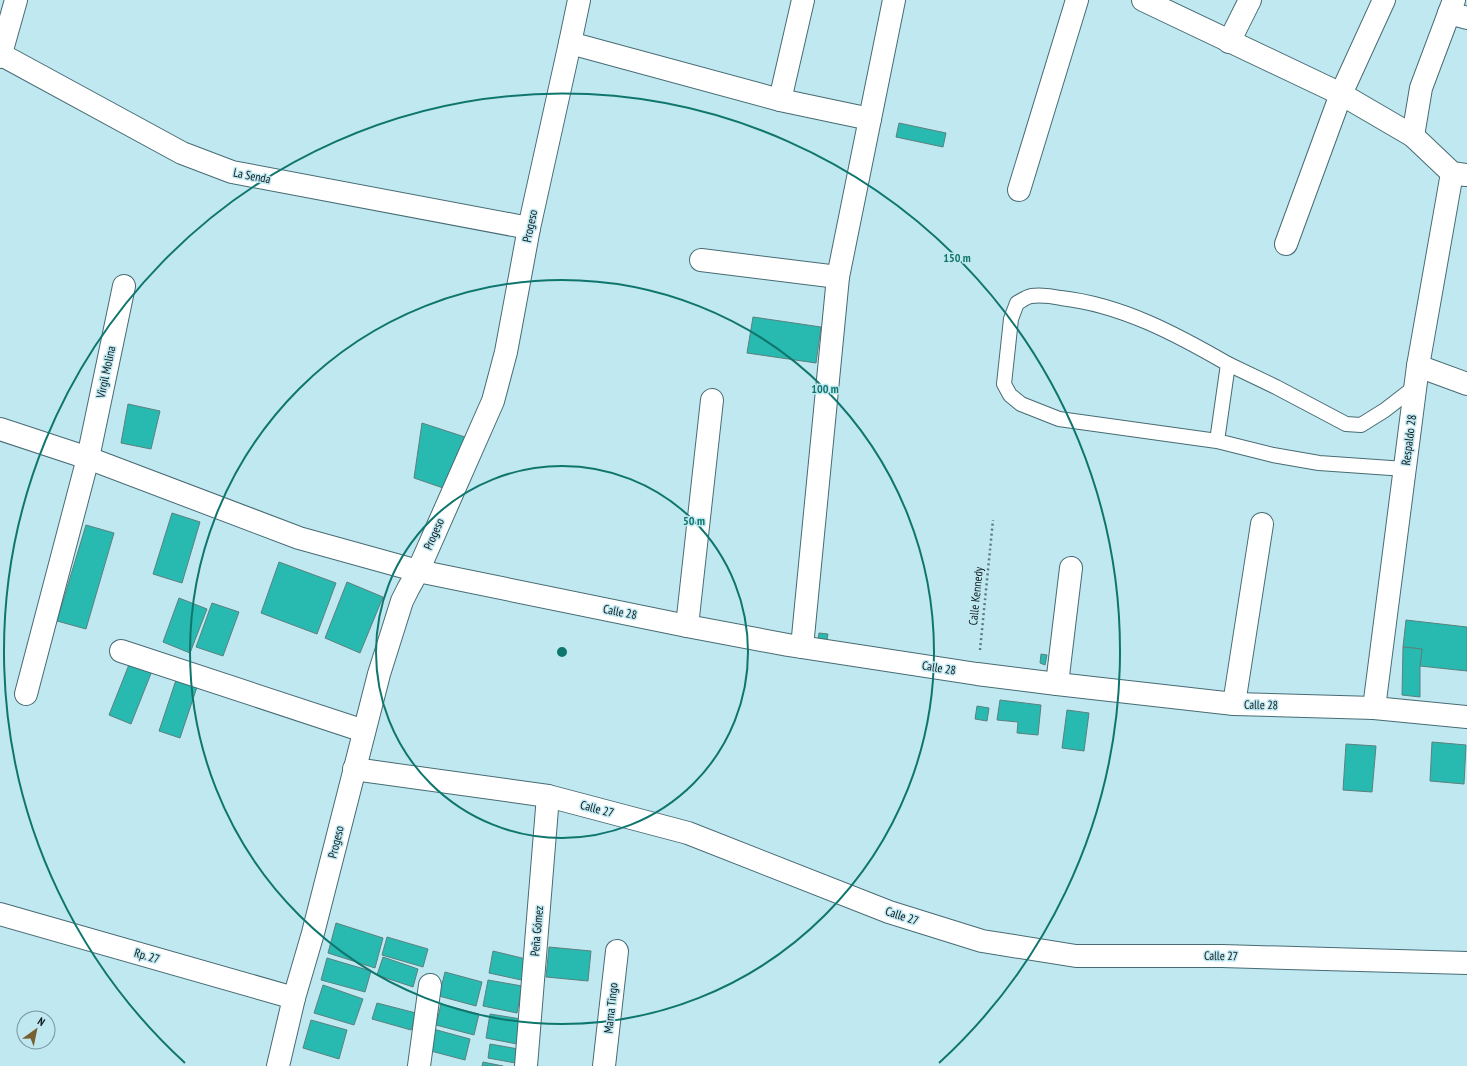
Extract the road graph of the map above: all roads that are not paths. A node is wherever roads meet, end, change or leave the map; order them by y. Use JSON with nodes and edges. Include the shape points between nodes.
{"nodes":[{"id":1,"x":16,"y":0,"type":"edge"},
{"id":2,"x":579,"y":0,"type":"edge"},
{"id":3,"x":802,"y":0,"type":"edge"},
{"id":4,"x":894,"y":0,"type":"edge"},
{"id":5,"x":1077,"y":0,"type":"edge"},
{"id":6,"x":1142,"y":0,"type":"edge"},
{"id":7,"x":1250,"y":0,"type":"edge"},
{"id":8,"x":1384,"y":0,"type":"edge"},
{"id":9,"x":1457,"y":10,"type":"edge"},
{"id":10,"x":1229,"y":42,"type":"junction"},
{"id":11,"x":570,"y":43,"type":"junction"},
{"id":12,"x":0,"y":55,"type":"edge"},
{"id":13,"x":1341,"y":94,"type":"junction"},
{"id":14,"x":780,"y":100,"type":"junction"},
{"id":15,"x":870,"y":119,"type":"junction"},
{"id":16,"x":1413,"y":136,"type":"junction"},
{"id":17,"x":1460,"y":174,"type":"edge"},
{"id":18,"x":1019,"y":190,"type":"dead end"},
{"id":19,"x":529,"y":228,"type":"junction"},
{"id":20,"x":1286,"y":244,"type":"dead end"},
{"id":21,"x":701,"y":260,"type":"dead end"},
{"id":22,"x":838,"y":277,"type":"junction"},
{"id":23,"x":124,"y":286,"type":"dead end"},
{"id":24,"x":1228,"y":364,"type":"junction"},
{"id":25,"x":1417,"y":376,"type":"junction"},
{"id":26,"x":1467,"y":384,"type":"edge"},
{"id":27,"x":712,"y":400,"type":"dead end"},
{"id":28,"x":0,"y":429,"type":"edge"},
{"id":29,"x":1217,"y":441,"type":"junction"},
{"id":30,"x":88,"y":458,"type":"junction"},
{"id":31,"x":1405,"y":469,"type":"junction"},
{"id":32,"x":1262,"y":524,"type":"dead end"},
{"id":33,"x":1071,"y":568,"type":"dead end"},
{"id":34,"x":418,"y":571,"type":"junction"},
{"id":35,"x":687,"y":626,"type":"junction"},
{"id":36,"x":802,"y":647,"type":"junction"},
{"id":37,"x":122,"y":651,"type":"dead end"},
{"id":38,"x":1057,"y":684,"type":"junction"},
{"id":39,"x":26,"y":694,"type":"dead end"},
{"id":40,"x":1234,"y":704,"type":"junction"},
{"id":41,"x":1374,"y":708,"type":"junction"},
{"id":42,"x":1467,"y":716,"type":"edge"},
{"id":43,"x":364,"y":731,"type":"junction"},
{"id":44,"x":354,"y":769,"type":"junction"},
{"id":45,"x":548,"y":796,"type":"junction"},
{"id":46,"x":0,"y":914,"type":"edge"},
{"id":47,"x":617,"y":951,"type":"dead end"},
{"id":48,"x":1467,"y":963,"type":"edge"},
{"id":49,"x":430,"y":985,"type":"dead end"},
{"id":50,"x":294,"y":998,"type":"junction"},
{"id":51,"x":278,"y":1066,"type":"edge"},
{"id":52,"x":419,"y":1066,"type":"edge"},
{"id":53,"x":526,"y":1066,"type":"edge"},
{"id":54,"x":604,"y":1066,"type":"edge"}],
"edges":[{"from":1,"to":12,"type":"street"},
{"from":2,"to":11,"type":"street","name":"Progeso"},
{"from":3,"to":14,"type":"street"},
{"from":4,"to":15,"type":"street"},
{"from":5,"to":18,"type":"street"},
{"from":6,"to":10,"type":"street"},
{"from":7,"to":10,"type":"street"},
{"from":8,"to":13,"type":"street"},
{"from":9,"to":16,"type":"street","via":[[1421,88]]},
{"from":10,"to":13,"type":"street"},
{"from":11,"to":14,"type":"street"},
{"from":11,"to":19,"type":"street","name":"Progeso"},
{"from":12,"to":19,"type":"street","name":"La Senda","via":[[182,153],[232,172]]},
{"from":13,"to":16,"type":"street"},
{"from":13,"to":20,"type":"street"},
{"from":14,"to":15,"type":"street"},
{"from":15,"to":22,"type":"street"},
{"from":16,"to":17,"type":"street"},
{"from":17,"to":25,"type":"street","name":"Respaldo 28"},
{"from":19,"to":34,"type":"street","name":"Progeso","via":[[506,352],[493,401]]},
{"from":21,"to":22,"type":"street"},
{"from":22,"to":36,"type":"street"},
{"from":23,"to":30,"type":"street","name":"Virgil Molina"},
{"from":24,"to":25,"type":"lane","via":[[1346,424],[1361,425],[1385,410]]},
{"from":24,"to":29,"type":"lane"},
{"from":24,"to":29,"type":"lane","via":[[1189,341],[1118,310],[1078,300],[1030,296],[1016,303],[1011,319],[1004,384],[1010,395],[1021,404],[1059,419]]},
{"from":25,"to":26,"type":"street"},
{"from":25,"to":31,"type":"street","name":"Respaldo 28"},
{"from":27,"to":35,"type":"street"},
{"from":28,"to":30,"type":"street","name":"Calle 28"},
{"from":29,"to":31,"type":"lane","via":[[1319,463]]},
{"from":30,"to":34,"type":"street","name":"Calle 28","via":[[299,538]]},
{"from":30,"to":39,"type":"street","name":"Virgil Molina"},
{"from":31,"to":41,"type":"street","name":"Respaldo 28"},
{"from":32,"to":40,"type":"street"},
{"from":33,"to":38,"type":"street"},
{"from":34,"to":35,"type":"street","name":"Calle 28"},
{"from":34,"to":43,"type":"street","name":"Progeso","via":[[402,601]]},
{"from":35,"to":36,"type":"street","name":"Calle 28"},
{"from":36,"to":38,"type":"street","name":"Calle 28"},
{"from":37,"to":43,"type":"street"},
{"from":38,"to":40,"type":"street","name":"Calle 28"},
{"from":40,"to":41,"type":"street","name":"Calle 28"},
{"from":41,"to":42,"type":"street","name":"Calle 28"},
{"from":43,"to":44,"type":"street","name":"Progeso"},
{"from":44,"to":45,"type":"street","name":"Calle 27"},
{"from":44,"to":50,"type":"street","name":"Progeso"},
{"from":45,"to":48,"type":"street","name":"Calle 27","via":[[688,833],[889,912],[982,941],[1076,956],[1222,956]]},
{"from":45,"to":53,"type":"street","name":"Peña Gómez"},
{"from":46,"to":50,"type":"street","name":"Rp. 27"},
{"from":47,"to":54,"type":"street","name":"Mama Tingo"},
{"from":49,"to":52,"type":"street"},
{"from":50,"to":51,"type":"street","name":"Progeso"}]}
